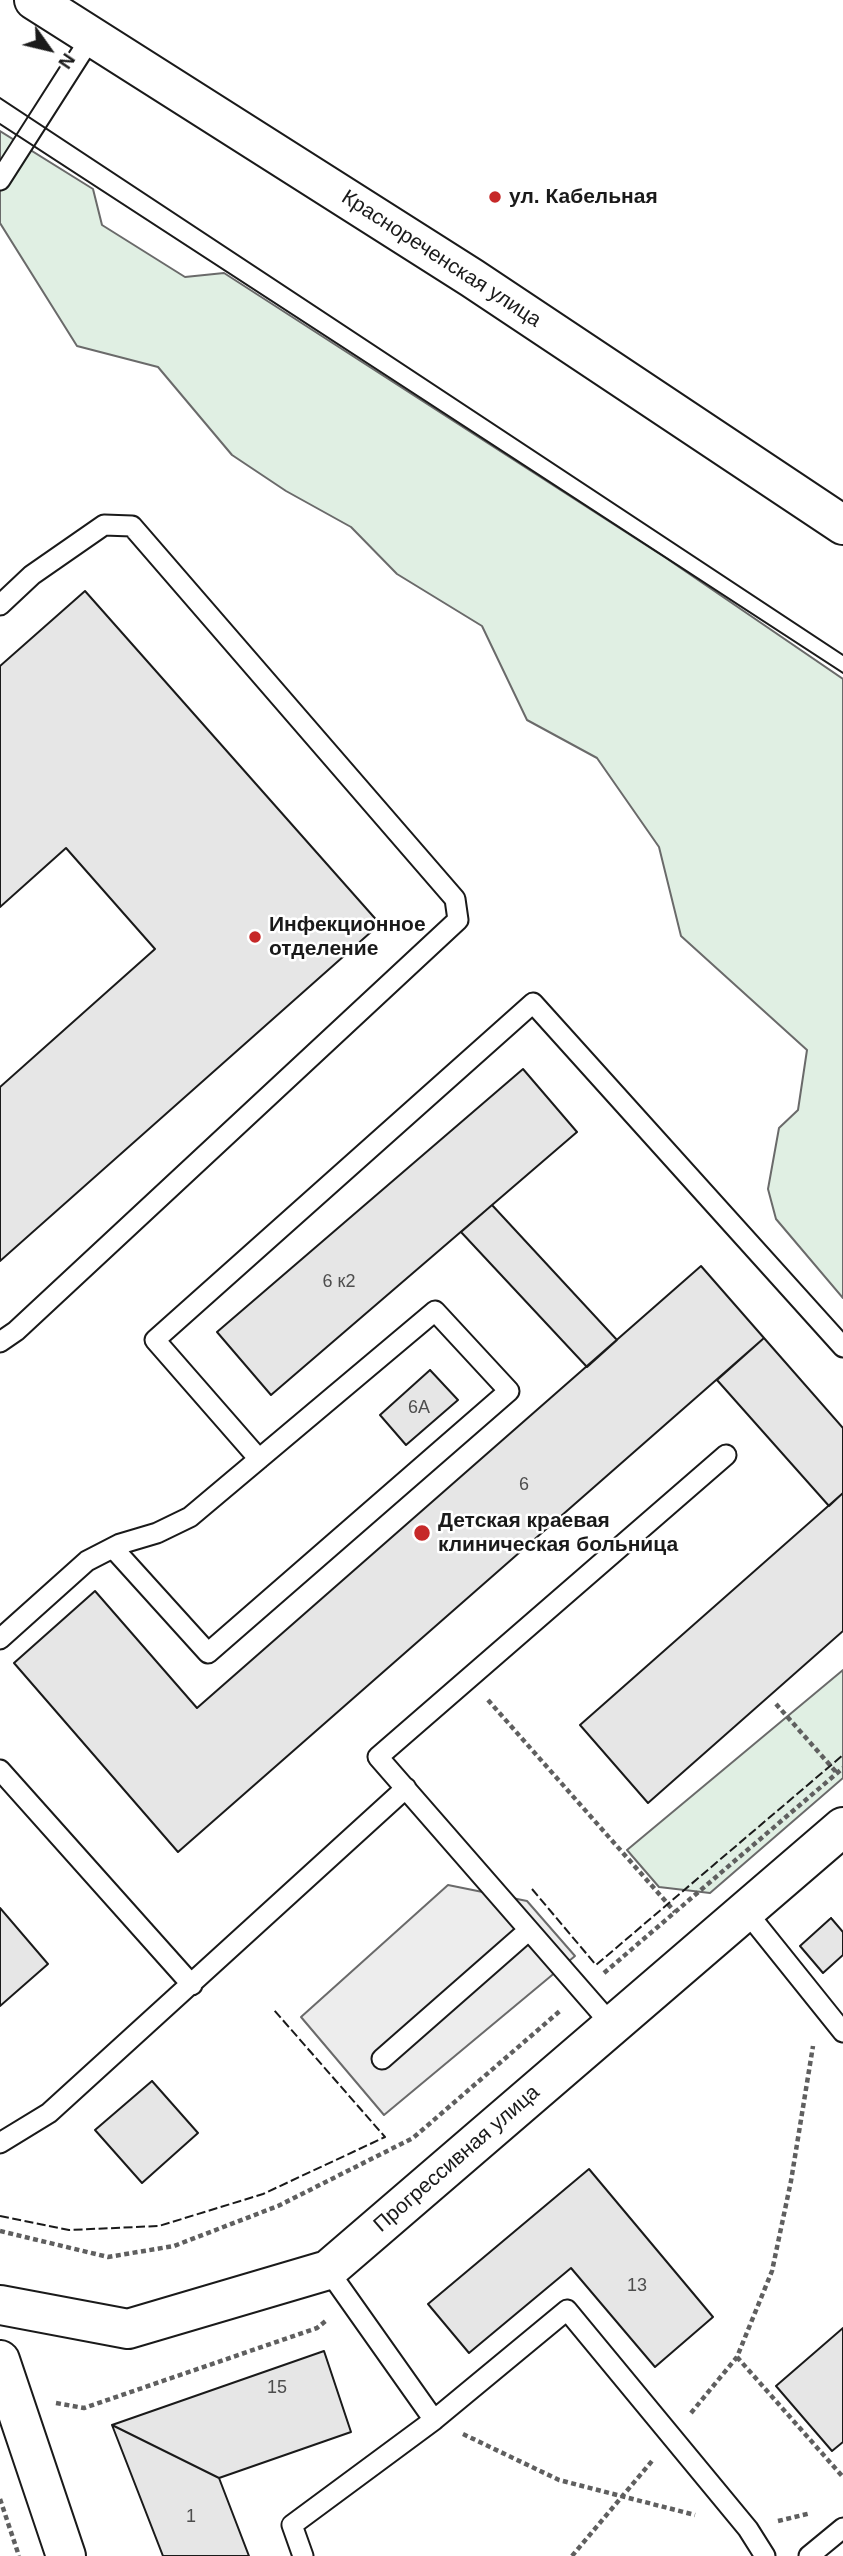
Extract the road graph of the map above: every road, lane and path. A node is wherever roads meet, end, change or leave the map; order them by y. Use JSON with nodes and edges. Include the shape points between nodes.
{"nodes":[{"id":1,"x":34,"y":0,"type":"edge"},
{"id":2,"x":92,"y":36,"type":"junction"},
{"id":3,"x":0,"y":180,"type":"edge"},
{"id":4,"x":843,"y":525,"type":"edge"},
{"id":5,"x":0,"y":604,"type":"edge"},
{"id":6,"x":0,"y":1342,"type":"edge"},
{"id":7,"x":843,"y":1347,"type":"edge"},
{"id":8,"x":726,"y":1455,"type":"dead end"},
{"id":9,"x":259,"y":1459,"type":"junction"},
{"id":10,"x":113,"y":1548,"type":"junction"},
{"id":11,"x":0,"y":1639,"type":"edge"},
{"id":12,"x":469,"y":1678,"type":"junction"},
{"id":13,"x":776,"y":1704,"type":"dead end"},
{"id":14,"x":843,"y":1768,"type":"edge"},
{"id":15,"x":0,"y":1770,"type":"edge"},
{"id":16,"x":837,"y":1773,"type":"junction"},
{"id":17,"x":406,"y":1788,"type":"junction"},
{"id":18,"x":843,"y":1827,"type":"edge"},
{"id":19,"x":746,"y":1910,"type":"junction"},
{"id":20,"x":675,"y":1912,"type":"junction"},
{"id":21,"x":529,"y":1930,"type":"junction"},
{"id":22,"x":192,"y":1985,"type":"junction"},
{"id":23,"x":583,"y":1991,"type":"junction"},
{"id":24,"x":820,"y":2004,"type":"junction"},
{"id":25,"x":611,"y":2024,"type":"junction"},
{"id":26,"x":843,"y":2032,"type":"edge"},
{"id":27,"x":382,"y":2059,"type":"dead end"},
{"id":28,"x":0,"y":2143,"type":"edge"},
{"id":29,"x":0,"y":2231,"type":"edge"},
{"id":30,"x":328,"y":2270,"type":"junction"},
{"id":31,"x":0,"y":2305,"type":"edge"},
{"id":32,"x":317,"y":2328,"type":"dead end"},
{"id":33,"x":737,"y":2357,"type":"junction"},
{"id":34,"x":0,"y":2360,"type":"edge"},
{"id":35,"x":13,"y":2396,"type":"junction"},
{"id":36,"x":434,"y":2420,"type":"junction"},
{"id":37,"x":672,"y":2437,"type":"junction"},
{"id":38,"x":843,"y":2477,"type":"edge"},
{"id":39,"x":623,"y":2496,"type":"junction"},
{"id":40,"x":0,"y":2499,"type":"edge"},
{"id":41,"x":816,"y":2512,"type":"dead end"},
{"id":42,"x":843,"y":2528,"type":"edge"},
{"id":43,"x":748,"y":2529,"type":"junction"},
{"id":44,"x":19,"y":2556,"type":"edge"},
{"id":45,"x":66,"y":2556,"type":"edge"},
{"id":46,"x":303,"y":2556,"type":"edge"},
{"id":47,"x":572,"y":2556,"type":"edge"},
{"id":48,"x":765,"y":2556,"type":"edge"},
{"id":49,"x":809,"y":2556,"type":"edge"}],
"edges":[{"from":1,"to":2,"type":"street","name":"Краснореченская улица"},
{"from":2,"to":3,"type":"lane"},
{"from":2,"to":4,"type":"street","name":"Краснореченская улица","via":[[472,278]]},
{"from":5,"to":6,"type":"lane","via":[[32,575],[104,525],[132,526],[455,899],[458,920]]},
{"from":7,"to":9,"type":"lane","via":[[533,1003],[155,1340]]},
{"from":8,"to":12,"type":"lane"},
{"from":9,"to":10,"type":"lane","via":[[190,1517]]},
{"from":9,"to":10,"type":"lane","via":[[435,1311],[509,1391],[208,1653]]},
{"from":10,"to":11,"type":"lane","via":[[88,1561]]},
{"from":12,"to":17,"type":"lane","via":[[378,1757]]},
{"from":12,"to":20,"type":"path"},
{"from":13,"to":16,"type":"path"},
{"from":14,"to":16,"type":"path"},
{"from":15,"to":22,"type":"lane"},
{"from":16,"to":20,"type":"path"},
{"from":17,"to":21,"type":"lane"},
{"from":17,"to":22,"type":"lane"},
{"from":18,"to":19,"type":"street","name":"Прогрессивная улица"},
{"from":19,"to":24,"type":"lane"},
{"from":19,"to":25,"type":"street","name":"Прогрессивная улица"},
{"from":20,"to":23,"type":"path"},
{"from":21,"to":23,"type":"lane"},
{"from":21,"to":27,"type":"lane"},
{"from":22,"to":28,"type":"lane","via":[[49,2113]]},
{"from":23,"to":25,"type":"lane"},
{"from":23,"to":29,"type":"path","via":[[413,2138],[278,2206],[174,2246],[108,2257]]},
{"from":24,"to":26,"type":"lane"},
{"from":24,"to":33,"type":"path","via":[[772,2272]]},
{"from":25,"to":30,"type":"street","name":"Прогрессивная улица"},
{"from":30,"to":31,"type":"street","name":"Прогрессивная улица","via":[[128,2329]]},
{"from":30,"to":36,"type":"lane"},
{"from":32,"to":35,"type":"path","via":[[84,2408]]},
{"from":33,"to":37,"type":"path"},
{"from":33,"to":38,"type":"path"},
{"from":34,"to":35,"type":"street"},
{"from":35,"to":45,"type":"street"},
{"from":36,"to":37,"type":"lane","via":[[567,2310]]},
{"from":36,"to":39,"type":"path","via":[[558,2480]]},
{"from":36,"to":46,"type":"lane","via":[[292,2525]]},
{"from":37,"to":39,"type":"path"},
{"from":37,"to":43,"type":"lane"},
{"from":39,"to":43,"type":"path"},
{"from":39,"to":47,"type":"path"},
{"from":40,"to":44,"type":"path"},
{"from":41,"to":43,"type":"path"},
{"from":42,"to":49,"type":"lane"},
{"from":43,"to":48,"type":"lane"}]}
